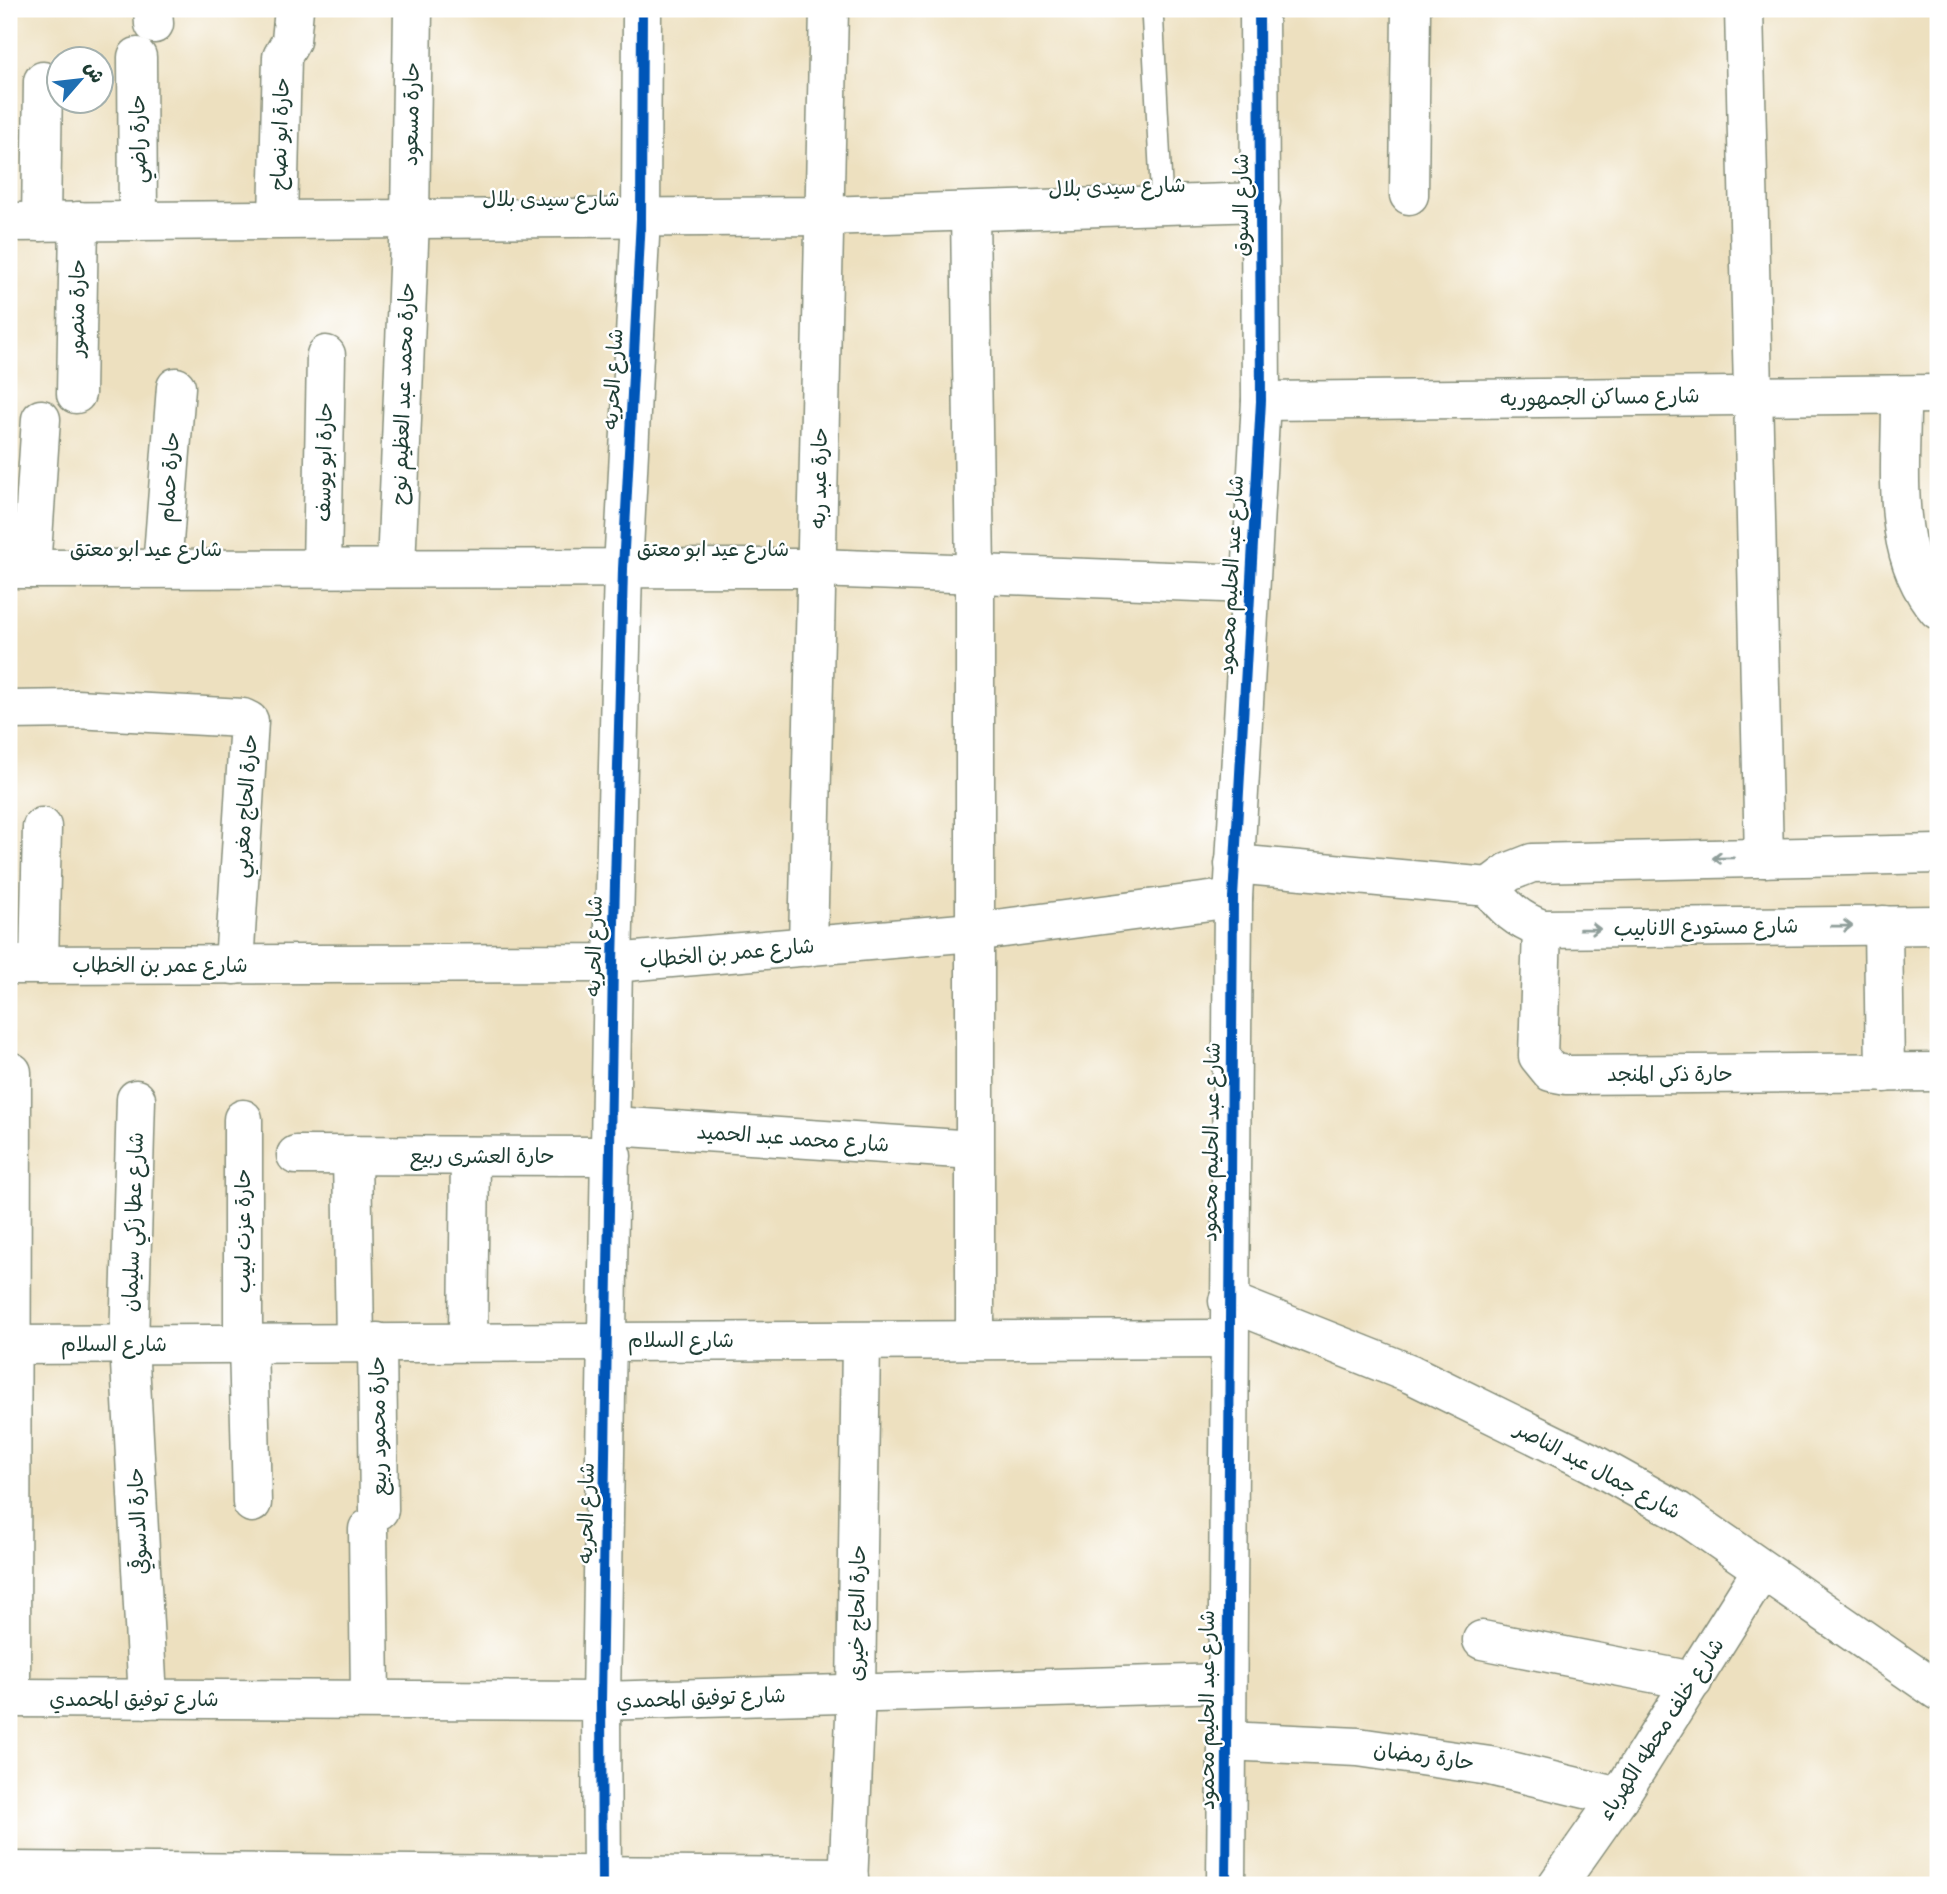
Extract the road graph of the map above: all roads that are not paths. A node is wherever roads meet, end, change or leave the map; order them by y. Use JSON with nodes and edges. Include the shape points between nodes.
{"nodes":[{"id":1,"x":293,"y":9,"type":"edge"},
{"id":2,"x":413,"y":9,"type":"edge"},
{"id":3,"x":642,"y":9,"type":"edge"},
{"id":4,"x":829,"y":9,"type":"edge"},
{"id":5,"x":1153,"y":9,"type":"edge"},
{"id":6,"x":1259,"y":9,"type":"edge"},
{"id":7,"x":1411,"y":9,"type":"edge"},
{"id":8,"x":1744,"y":9,"type":"edge"},
{"id":9,"x":148,"y":30,"type":"edge"},
{"id":10,"x":43,"y":81,"type":"dead end"},
{"id":11,"x":1409,"y":195,"type":"dead end"},
{"id":12,"x":1261,"y":202,"type":"junction"},
{"id":13,"x":1162,"y":205,"type":"junction"},
{"id":14,"x":970,"y":212,"type":"junction"},
{"id":15,"x":824,"y":216,"type":"junction"},
{"id":16,"x":641,"y":218,"type":"junction"},
{"id":17,"x":278,"y":219,"type":"junction"},
{"id":18,"x":410,"y":219,"type":"junction"},
{"id":19,"x":138,"y":220,"type":"junction"},
{"id":20,"x":79,"y":221,"type":"junction"},
{"id":21,"x":25,"y":222,"type":"edge"},
{"id":22,"x":327,"y":355,"type":"dead end"},
{"id":23,"x":176,"y":387,"type":"dead end"},
{"id":24,"x":76,"y":394,"type":"dead end"},
{"id":25,"x":1901,"y":394,"type":"junction"},
{"id":26,"x":1938,"y":394,"type":"edge"},
{"id":27,"x":1754,"y":396,"type":"junction"},
{"id":28,"x":1261,"y":401,"type":"junction"},
{"id":29,"x":41,"y":419,"type":"dead end"},
{"id":30,"x":162,"y":568,"type":"junction"},
{"id":31,"x":323,"y":568,"type":"junction"},
{"id":32,"x":396,"y":568,"type":"junction"},
{"id":33,"x":817,"y":568,"type":"junction"},
{"id":34,"x":20,"y":569,"type":"edge"},
{"id":35,"x":623,"y":569,"type":"junction"},
{"id":36,"x":975,"y":574,"type":"junction"},
{"id":37,"x":1250,"y":584,"type":"junction"},
{"id":38,"x":1938,"y":610,"type":"edge"},
{"id":39,"x":9,"y":710,"type":"edge"},
{"id":40,"x":42,"y":827,"type":"dead end"},
{"id":41,"x":1938,"y":854,"type":"edge"},
{"id":42,"x":1764,"y":858,"type":"junction"},
{"id":43,"x":1233,"y":881,"type":"junction"},
{"id":44,"x":1489,"y":887,"type":"junction"},
{"id":45,"x":1883,"y":925,"type":"junction"},
{"id":46,"x":1938,"y":925,"type":"edge"},
{"id":47,"x":1542,"y":929,"type":"junction"},
{"id":48,"x":973,"y":932,"type":"junction"},
{"id":49,"x":808,"y":947,"type":"junction"},
{"id":50,"x":613,"y":963,"type":"junction"},
{"id":51,"x":24,"y":965,"type":"edge"},
{"id":52,"x":234,"y":965,"type":"junction"},
{"id":53,"x":12,"y":1072,"type":"dead end"},
{"id":54,"x":1938,"y":1072,"type":"edge"},
{"id":55,"x":1885,"y":1073,"type":"junction"},
{"id":56,"x":136,"y":1099,"type":"dead end"},
{"id":57,"x":243,"y":1119,"type":"dead end"},
{"id":58,"x":612,"y":1141,"type":"junction"},
{"id":59,"x":974,"y":1150,"type":"junction"},
{"id":60,"x":296,"y":1155,"type":"dead end"},
{"id":61,"x":352,"y":1155,"type":"junction"},
{"id":62,"x":470,"y":1156,"type":"junction"},
{"id":63,"x":1228,"y":1301,"type":"junction"},
{"id":64,"x":1228,"y":1339,"type":"junction"},
{"id":65,"x":609,"y":1340,"type":"junction"},
{"id":66,"x":975,"y":1340,"type":"junction"},
{"id":67,"x":468,"y":1341,"type":"junction"},
{"id":68,"x":366,"y":1342,"type":"junction"},
{"id":69,"x":860,"y":1342,"type":"junction"},
{"id":70,"x":246,"y":1343,"type":"junction"},
{"id":71,"x":129,"y":1344,"type":"junction"},
{"id":72,"x":9,"y":1345,"type":"edge"},
{"id":73,"x":252,"y":1503,"type":"dead end"},
{"id":74,"x":1761,"y":1570,"type":"junction"},
{"id":75,"x":1482,"y":1640,"type":"dead end"},
{"id":76,"x":1693,"y":1681,"type":"junction"},
{"id":77,"x":1226,"y":1683,"type":"junction"},
{"id":78,"x":1938,"y":1691,"type":"edge"},
{"id":79,"x":856,"y":1693,"type":"junction"},
{"id":80,"x":10,"y":1698,"type":"edge"},
{"id":81,"x":148,"y":1699,"type":"junction"},
{"id":82,"x":370,"y":1699,"type":"junction"},
{"id":83,"x":601,"y":1700,"type":"junction"},
{"id":84,"x":1226,"y":1741,"type":"junction"},
{"id":85,"x":1619,"y":1797,"type":"junction"},
{"id":86,"x":9,"y":1871,"type":"edge"},
{"id":87,"x":602,"y":1879,"type":"edge"},
{"id":88,"x":848,"y":1881,"type":"edge"},
{"id":89,"x":1226,"y":1885,"type":"edge"},
{"id":90,"x":1557,"y":1885,"type":"edge"}],
"edges":[{"from":1,"to":17,"type":"street","name":"حارة ابو نصاح","via":[[292,41],[282,57]]},
{"from":2,"to":18,"type":"street","name":"حارة مسعود"},
{"from":3,"to":16,"type":"street","name":"شارع الحريه"},
{"from":4,"to":15,"type":"street","name":"حارة عبد ربه"},
{"from":5,"to":13,"type":"lane"},
{"from":6,"to":12,"type":"street","name":"شارع السوق"},
{"from":7,"to":11,"type":"street"},
{"from":8,"to":27,"type":"street"},
{"from":9,"to":19,"type":"street","name":"حارة راضي"},
{"from":10,"to":21,"type":"street"},
{"from":12,"to":13,"type":"street","name":"شارع سيدى بلال"},
{"from":12,"to":28,"type":"street","name":"شارع السوق"},
{"from":13,"to":14,"type":"street","name":"شارع سيدى بلال"},
{"from":14,"to":15,"type":"street","name":"شارع سيدى بلال"},
{"from":14,"to":36,"type":"street"},
{"from":15,"to":16,"type":"street","name":"شارع سيدى بلال"},
{"from":15,"to":33,"type":"street","name":"حارة عبد ربه"},
{"from":16,"to":18,"type":"street","name":"شارع سيدى بلال"},
{"from":16,"to":35,"type":"street","name":"شارع الحريه"},
{"from":17,"to":18,"type":"street","name":"شارع سيدى بلال"},
{"from":17,"to":19,"type":"street","name":"شارع سيدى بلال"},
{"from":18,"to":32,"type":"street","name":"حارة محمد عبد العظيم نوح"},
{"from":19,"to":20,"type":"street","name":"شارع سيدى بلال"},
{"from":20,"to":21,"type":"street","name":"شارع سيدى بلال"},
{"from":20,"to":24,"type":"street","name":"حارة منصور"},
{"from":22,"to":31,"type":"street","name":"حارة ابو يوسف"},
{"from":23,"to":30,"type":"street","name":"حارة حمام"},
{"from":25,"to":26,"type":"street","name":"شارع مساكن الجمهوريه"},
{"from":25,"to":27,"type":"street","name":"شارع مساكن الجمهوريه"},
{"from":25,"to":38,"type":"street","via":[[1907,554],[1918,583]]},
{"from":27,"to":28,"type":"street","name":"شارع مساكن الجمهوريه"},
{"from":27,"to":42,"type":"street"},
{"from":28,"to":37,"type":"street","name":"شارع عبد الحليم محمود"},
{"from":29,"to":34,"type":"street"},
{"from":30,"to":31,"type":"street","name":"شارع عيد ابو معتق"},
{"from":30,"to":34,"type":"street","name":"شارع عيد ابو معتق"},
{"from":31,"to":32,"type":"street","name":"شارع عيد ابو معتق"},
{"from":32,"to":35,"type":"street","name":"شارع عيد ابو معتق"},
{"from":33,"to":35,"type":"street","name":"شارع عيد ابو معتق"},
{"from":33,"to":36,"type":"street","name":"شارع عيد ابو معتق"},
{"from":33,"to":49,"type":"street","name":"حارة عبد ربه"},
{"from":35,"to":50,"type":"street","name":"شارع الحريه"},
{"from":36,"to":37,"type":"street","name":"شارع عيد ابو معتق"},
{"from":36,"to":48,"type":"street"},
{"from":37,"to":43,"type":"street","name":"شارع عبد الحليم محمود"},
{"from":39,"to":52,"type":"street","name":"حارة الحاج مغربي","via":[[76,709],[243,718],[249,722]]},
{"from":40,"to":51,"type":"street"},
{"from":41,"to":42,"type":"street"},
{"from":42,"to":44,"type":"street","one_way":true,"via":[[1532,863]]},
{"from":43,"to":44,"type":"street"},
{"from":43,"to":48,"type":"street","name":"شارع عمر بن الخطاب"},
{"from":43,"to":63,"type":"street","name":"شارع عبد الحليم محمود"},
{"from":44,"to":47,"type":"street","name":"شارع مستودع الانابيب","via":[[1504,907]]},
{"from":45,"to":46,"type":"street","name":"شارع مستودع الانابيب"},
{"from":47,"to":45,"type":"street","name":"شارع مستودع الانابيب","one_way":true},
{"from":45,"to":55,"type":"street"},
{"from":47,"to":55,"type":"street","name":"حارة ذكى المنجد","via":[[1538,1056],[1551,1072]]},
{"from":48,"to":49,"type":"street","name":"شارع عمر بن الخطاب"},
{"from":48,"to":59,"type":"street"},
{"from":49,"to":50,"type":"street","name":"شارع عمر بن الخطاب"},
{"from":50,"to":52,"type":"street","name":"شارع عمر بن الخطاب"},
{"from":50,"to":58,"type":"street","name":"شارع الحريه"},
{"from":51,"to":52,"type":"street","name":"شارع عمر بن الخطاب"},
{"from":53,"to":72,"type":"street"},
{"from":54,"to":55,"type":"street","name":"حارة ذكى المنجد"},
{"from":56,"to":71,"type":"street","name":"شارع عطا زكي سليمان"},
{"from":57,"to":70,"type":"street","name":"حارة عزت لبيب"},
{"from":58,"to":59,"type":"street","name":"شارع محمد عبد الحميد"},
{"from":58,"to":62,"type":"street","name":"حارة العشرى ربيع"},
{"from":58,"to":65,"type":"street","name":"شارع الحريه"},
{"from":59,"to":66,"type":"street"},
{"from":60,"to":61,"type":"street","name":"حارة العشرى ربيع"},
{"from":61,"to":62,"type":"street","name":"حارة العشرى ربيع"},
{"from":61,"to":68,"type":"street"},
{"from":62,"to":67,"type":"street"},
{"from":63,"to":64,"type":"street","name":"شارع عبد الحليم محمود"},
{"from":63,"to":74,"type":"street","name":"شارع جمال عبد الناصر","via":[[1410,1374],[1590,1462],[1678,1511]]},
{"from":64,"to":66,"type":"street","name":"شارع السلام"},
{"from":64,"to":77,"type":"street","name":"شارع عبد الحليم محمود"},
{"from":65,"to":67,"type":"street","name":"شارع السلام"},
{"from":65,"to":69,"type":"street","name":"شارع السلام"},
{"from":65,"to":83,"type":"street","name":"شارع الحريه"},
{"from":66,"to":69,"type":"street","name":"شارع السلام"},
{"from":67,"to":68,"type":"street","name":"شارع السلام"},
{"from":68,"to":70,"type":"street","name":"شارع السلام"},
{"from":68,"to":82,"type":"street","name":"حارة محمود ربيع","via":[[373,1519]]},
{"from":69,"to":79,"type":"street","name":"حارة الحاج خيرى"},
{"from":70,"to":71,"type":"street","name":"شارع السلام"},
{"from":70,"to":73,"type":"street","name":"حارة عزت لبيب"},
{"from":71,"to":72,"type":"street","name":"شارع السلام"},
{"from":71,"to":81,"type":"street","name":"حارة الدسوقي"},
{"from":72,"to":80,"type":"street"},
{"from":74,"to":76,"type":"street","name":"شارع خلف محطه الكهرباء"},
{"from":74,"to":78,"type":"street","name":"شارع جمال عبد الناصر"},
{"from":75,"to":76,"type":"street"},
{"from":76,"to":85,"type":"street","name":"شارع خلف محطه الكهرباء"},
{"from":77,"to":79,"type":"street","name":"شارع توفيق المحمدي"},
{"from":77,"to":84,"type":"street","name":"شارع عبد الحليم محمود"},
{"from":79,"to":83,"type":"street","name":"شارع توفيق المحمدي"},
{"from":79,"to":88,"type":"street","name":"حارة الحاج خيرى"},
{"from":80,"to":81,"type":"street","name":"شارع توفيق المحمدي"},
{"from":81,"to":82,"type":"street","name":"شارع توفيق المحمدي"},
{"from":82,"to":83,"type":"street","name":"شارع توفيق المحمدي"},
{"from":83,"to":87,"type":"street","name":"شارع الحريه"},
{"from":84,"to":85,"type":"street","name":"حارة رمضان","via":[[1358,1747],[1463,1762]]},
{"from":84,"to":89,"type":"street","name":"شارع عبد الحليم محمود"},
{"from":85,"to":90,"type":"street","name":"شارع خلف محطه الكهرباء"},
{"from":86,"to":87,"type":"street"},
{"from":87,"to":88,"type":"street"}]}
